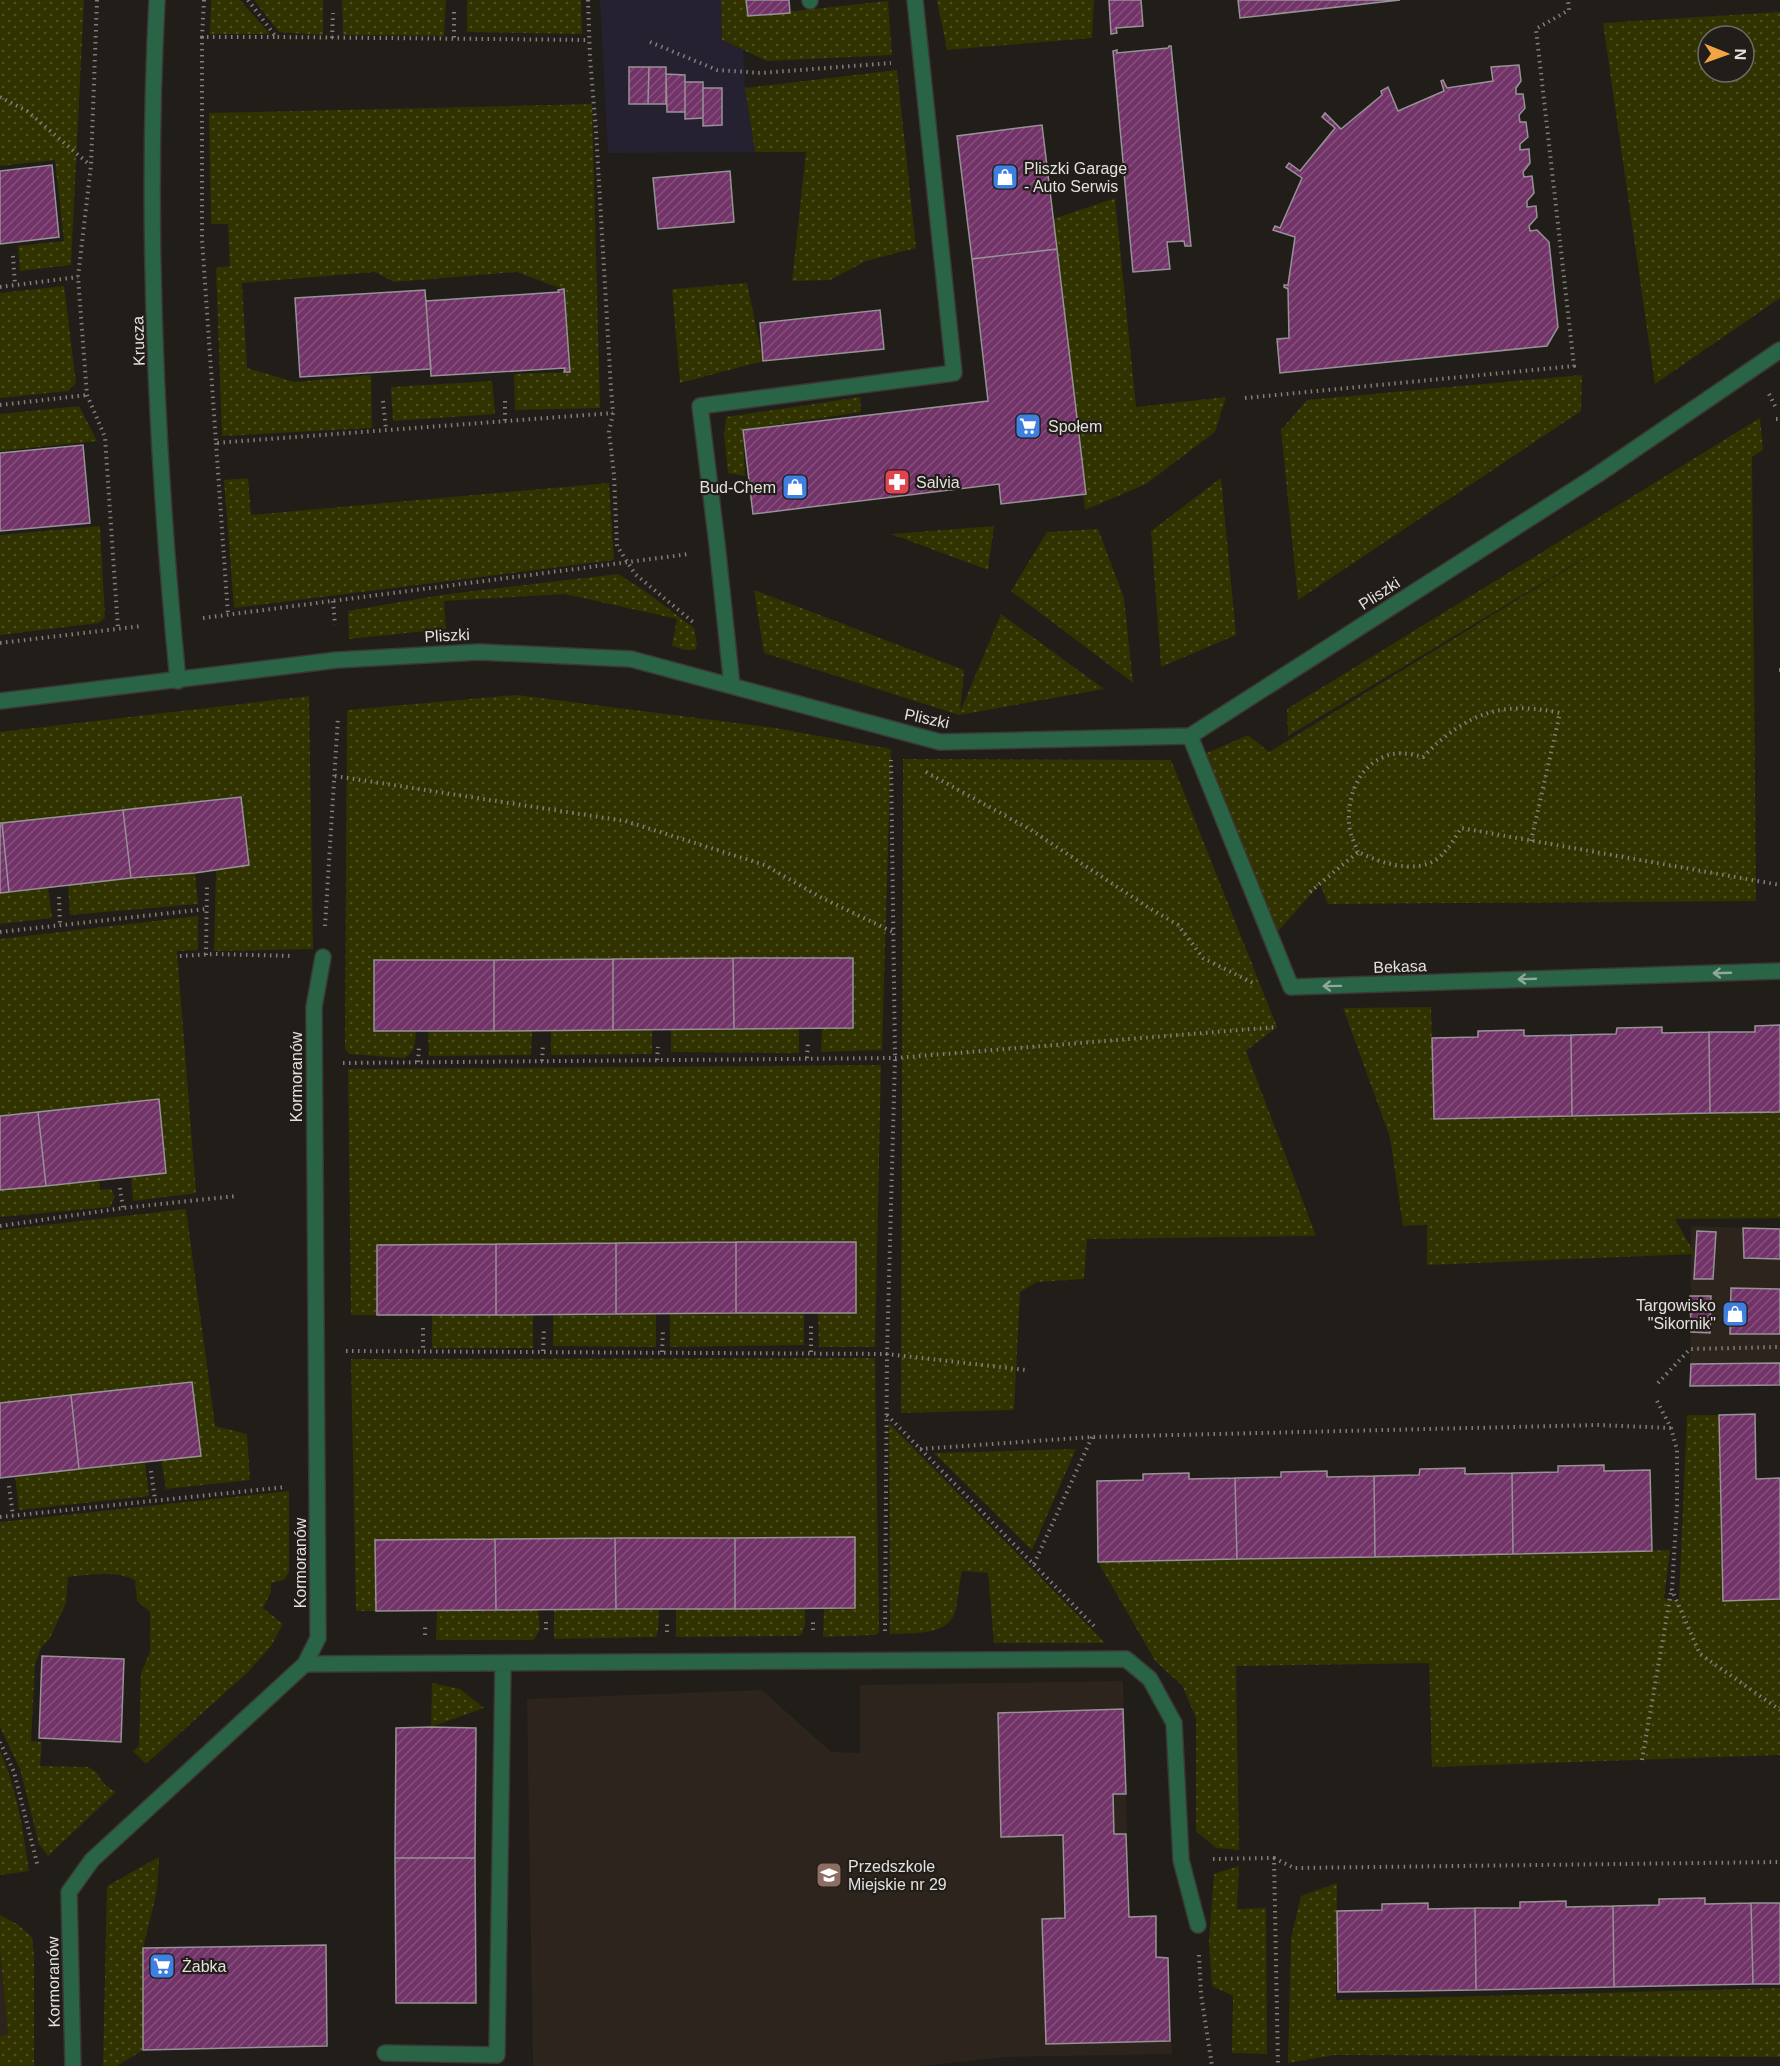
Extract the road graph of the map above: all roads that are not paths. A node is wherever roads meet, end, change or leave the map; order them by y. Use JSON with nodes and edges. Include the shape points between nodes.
{"nodes":[{"id":1,"x":157,"y":0,"type":"edge"},
{"id":2,"x":915,"y":0,"type":"edge"},
{"id":3,"x":1780,"y":350,"type":"edge"},
{"id":4,"x":178,"y":681,"type":"junction"},
{"id":5,"x":732,"y":686,"type":"junction"},
{"id":6,"x":0,"y":701,"type":"edge"},
{"id":7,"x":1190,"y":736,"type":"junction"},
{"id":8,"x":323,"y":957,"type":"road end"},
{"id":9,"x":1780,"y":971,"type":"edge"},
{"id":10,"x":503,"y":1663,"type":"junction"},
{"id":11,"x":305,"y":1665,"type":"junction"},
{"id":12,"x":1198,"y":1924,"type":"road end"},
{"id":13,"x":385,"y":2053,"type":"dead end"},
{"id":14,"x":73,"y":2066,"type":"edge"}],
"edges":[{"from":1,"to":4,"type":"street","name":"Krucza","via":[[152,250],[160,472]]},
{"from":2,"to":5,"type":"street","via":[[954,373],[700,406]]},
{"from":3,"to":7,"type":"street","name":"Pliszki","via":[[1597,475]]},
{"from":4,"to":5,"type":"street","name":"Pliszki","via":[[338,660],[479,651],[631,659]]},
{"from":4,"to":6,"type":"street","name":"Pliszki"},
{"from":5,"to":7,"type":"street","name":"Pliszki","via":[[940,742]]},
{"from":9,"to":7,"type":"street","name":"Bekasa","one_way":true,"via":[[1291,987]]},
{"from":8,"to":11,"type":"street","name":"Kormoranów","via":[[314,1007],[318,1638]]},
{"from":10,"to":11,"type":"street"},
{"from":10,"to":12,"type":"street","via":[[1126,1659],[1150,1679],[1174,1723],[1180,1860]]},
{"from":10,"to":13,"type":"street","via":[[497,2055]]},
{"from":11,"to":14,"type":"street","name":"Kormoranów","via":[[92,1860],[69,1892]]}]}
